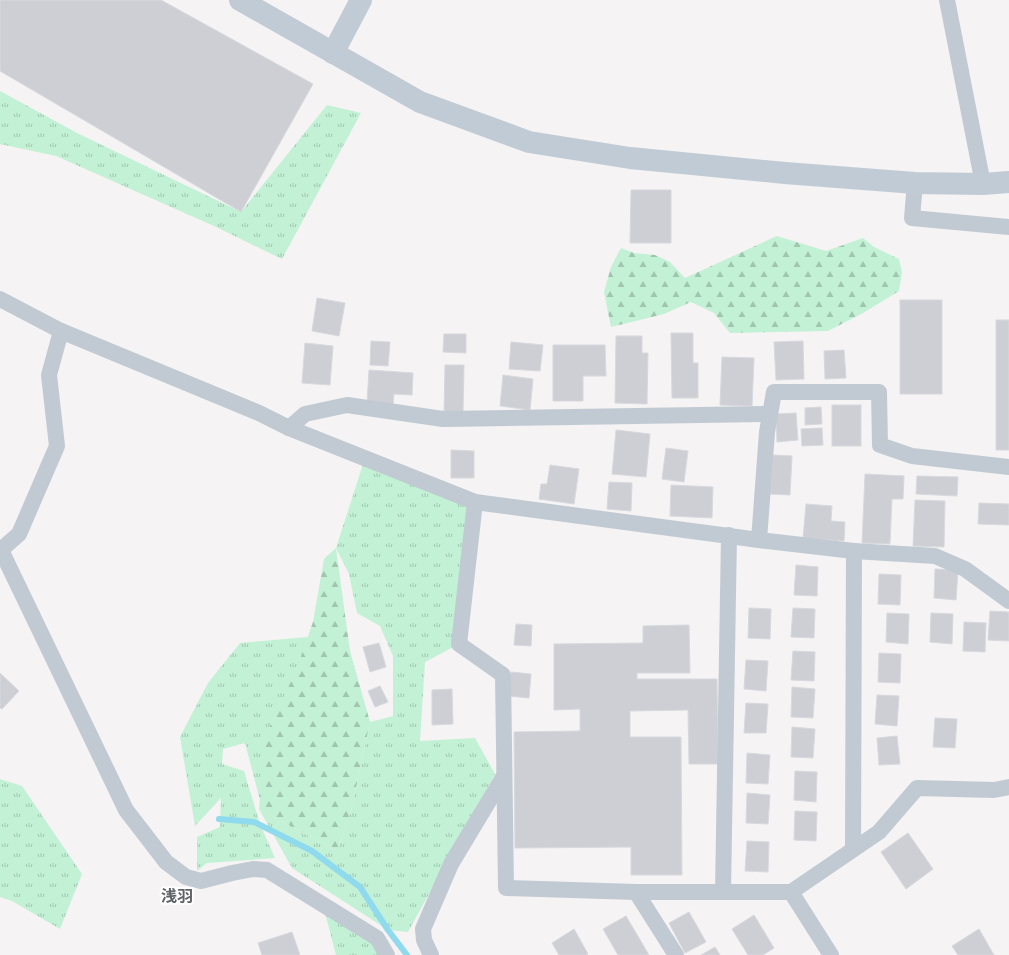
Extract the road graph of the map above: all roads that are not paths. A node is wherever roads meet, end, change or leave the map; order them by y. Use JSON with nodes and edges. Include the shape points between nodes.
{"nodes":[{"id":1,"x":240,"y":0,"type":"edge"},
{"id":2,"x":361,"y":0,"type":"edge"},
{"id":3,"x":947,"y":0,"type":"edge"},
{"id":4,"x":333,"y":53,"type":"junction"},
{"id":5,"x":1009,"y":182,"type":"edge"},
{"id":6,"x":914,"y":184,"type":"junction"},
{"id":7,"x":984,"y":184,"type":"junction"},
{"id":8,"x":1009,"y":228,"type":"edge"},
{"id":9,"x":0,"y":299,"type":"edge"},
{"id":10,"x":61,"y":331,"type":"junction"},
{"id":11,"x":770,"y":414,"type":"junction"},
{"id":12,"x":289,"y":428,"type":"junction"},
{"id":13,"x":1009,"y":467,"type":"edge"},
{"id":14,"x":475,"y":502,"type":"junction"},
{"id":15,"x":729,"y":535,"type":"junction"},
{"id":16,"x":759,"y":540,"type":"junction"},
{"id":17,"x":854,"y":551,"type":"junction"},
{"id":18,"x":2,"y":555,"type":"edge"},
{"id":19,"x":1009,"y":601,"type":"edge"},
{"id":20,"x":504,"y":776,"type":"junction"},
{"id":21,"x":1009,"y":787,"type":"edge"},
{"id":22,"x":853,"y":849,"type":"junction"},
{"id":23,"x":636,"y":892,"type":"junction"},
{"id":24,"x":723,"y":892,"type":"junction"},
{"id":25,"x":791,"y":892,"type":"junction"},
{"id":26,"x":388,"y":955,"type":"edge"},
{"id":27,"x":431,"y":955,"type":"edge"},
{"id":28,"x":676,"y":955,"type":"edge"},
{"id":29,"x":831,"y":955,"type":"edge"}],
"edges":[{"from":1,"to":4,"type":"street"},
{"from":2,"to":4,"type":"street"},
{"from":3,"to":7,"type":"street"},
{"from":4,"to":6,"type":"street","via":[[420,102],[529,142],[630,158]]},
{"from":5,"to":7,"type":"street"},
{"from":6,"to":7,"type":"street"},
{"from":6,"to":8,"type":"street","via":[[912,218]]},
{"from":9,"to":10,"type":"street"},
{"from":10,"to":12,"type":"street","via":[[259,413]]},
{"from":10,"to":18,"type":"street","via":[[49,375],[57,446],[19,534]]},
{"from":11,"to":12,"type":"street","via":[[443,419],[347,405],[305,414]]},
{"from":11,"to":13,"type":"street","via":[[774,392],[879,392],[880,445],[912,456]]},
{"from":11,"to":16,"type":"street"},
{"from":12,"to":14,"type":"street"},
{"from":14,"to":15,"type":"street"},
{"from":14,"to":20,"type":"street","via":[[459,644],[503,675]]},
{"from":15,"to":16,"type":"street"},
{"from":15,"to":24,"type":"street"},
{"from":16,"to":17,"type":"street"},
{"from":17,"to":19,"type":"street","via":[[935,556],[965,569]]},
{"from":17,"to":22,"type":"street"},
{"from":18,"to":26,"type":"street","via":[[126,810],[166,862],[186,877],[201,881],[239,871],[267,870],[377,938]]},
{"from":20,"to":23,"type":"street","via":[[506,888]]},
{"from":20,"to":27,"type":"street","via":[[450,864],[423,929],[424,940]]},
{"from":21,"to":22,"type":"street","via":[[994,790],[917,788],[879,832]]},
{"from":22,"to":25,"type":"street"},
{"from":23,"to":24,"type":"street"},
{"from":23,"to":28,"type":"street"},
{"from":24,"to":25,"type":"street"},
{"from":25,"to":29,"type":"street"}]}
